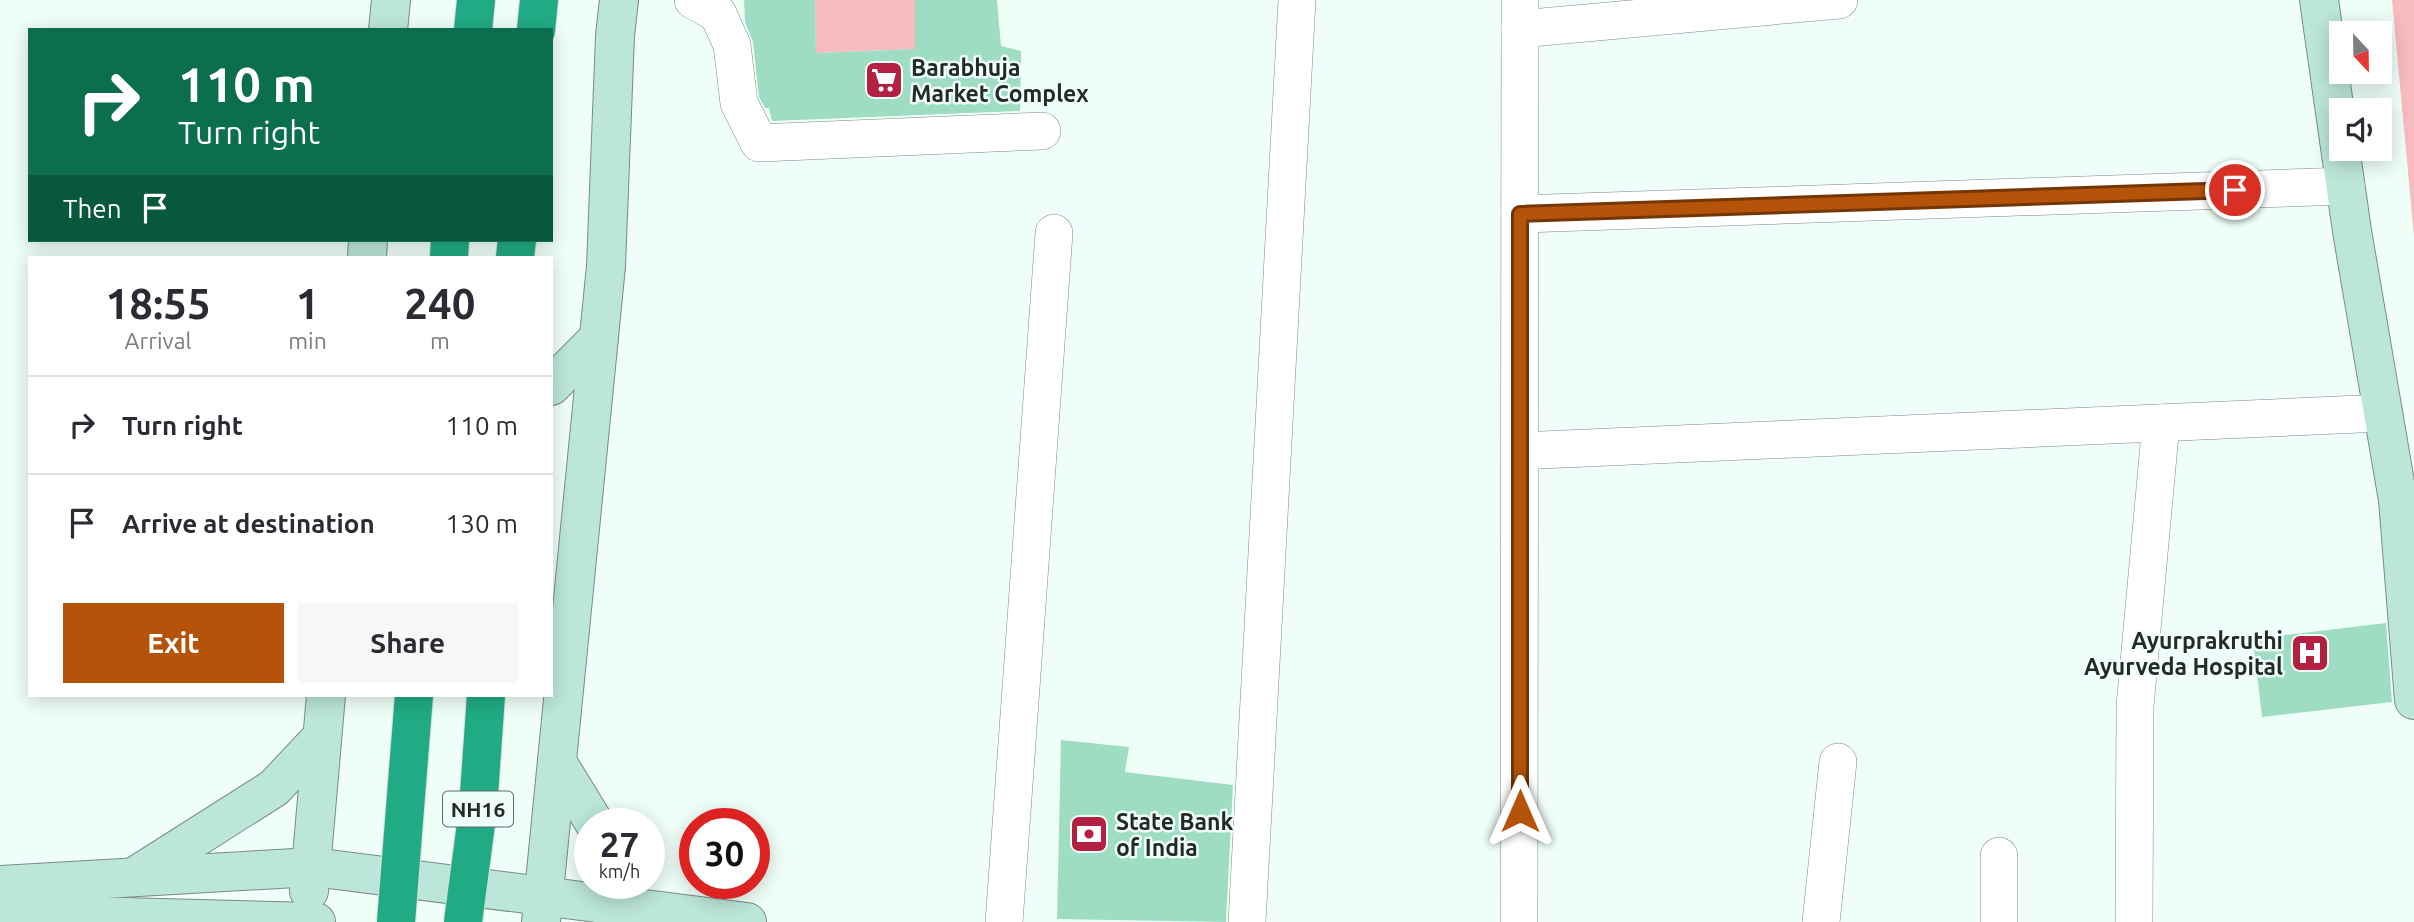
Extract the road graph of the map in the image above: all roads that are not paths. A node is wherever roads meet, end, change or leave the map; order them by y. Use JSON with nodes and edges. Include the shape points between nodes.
{"nodes":[{"id":1,"x":391,"y":0,"type":"edge"},
{"id":2,"x":476,"y":0,"type":"edge"},
{"id":3,"x":538,"y":0,"type":"edge"},
{"id":4,"x":619,"y":0,"type":"edge"},
{"id":5,"x":693,"y":0,"type":"edge"},
{"id":6,"x":1297,"y":0,"type":"edge"},
{"id":7,"x":1839,"y":0,"type":"edge"},
{"id":8,"x":2319,"y":0,"type":"edge"},
{"id":9,"x":1520,"y":15,"type":"edge"},
{"id":10,"x":388,"y":28,"type":"edge"},
{"id":11,"x":473,"y":28,"type":"edge"},
{"id":12,"x":536,"y":28,"type":"edge"},
{"id":13,"x":1042,"y":131,"type":"dead end"},
{"id":14,"x":2346,"y":186,"type":"junction"},
{"id":15,"x":1520,"y":214,"type":"junction"},
{"id":16,"x":1054,"y":233,"type":"dead end"},
{"id":17,"x":599,"y":338,"type":"junction"},
{"id":18,"x":553,"y":384,"type":"edge"},
{"id":19,"x":2383,"y":413,"type":"junction"},
{"id":20,"x":2161,"y":423,"type":"junction"},
{"id":21,"x":1520,"y":452,"type":"junction"},
{"id":22,"x":326,"y":697,"type":"edge"},
{"id":23,"x":414,"y":697,"type":"edge"},
{"id":24,"x":486,"y":697,"type":"edge"},
{"id":25,"x":2414,"y":700,"type":"edge"},
{"id":26,"x":322,"y":737,"type":"junction"},
{"id":27,"x":557,"y":762,"type":"junction"},
{"id":28,"x":1838,"y":762,"type":"dead end"},
{"id":29,"x":585,"y":808,"type":"edge"},
{"id":30,"x":1998,"y":856,"type":"dead end"},
{"id":31,"x":313,"y":867,"type":"junction"},
{"id":32,"x":134,"y":877,"type":"junction"},
{"id":33,"x":0,"y":885,"type":"edge"},
{"id":34,"x":665,"y":890,"type":"edge"},
{"id":35,"x":542,"y":908,"type":"edge"},
{"id":36,"x":705,"y":915,"type":"junction"},
{"id":37,"x":141,"y":920,"type":"edge"},
{"id":38,"x":0,"y":921,"type":"edge"},
{"id":39,"x":309,"y":922,"type":"edge"},
{"id":40,"x":396,"y":922,"type":"edge"},
{"id":41,"x":463,"y":922,"type":"edge"},
{"id":42,"x":747,"y":922,"type":"edge"},
{"id":43,"x":1004,"y":922,"type":"edge"},
{"id":44,"x":1247,"y":922,"type":"edge"},
{"id":45,"x":1520,"y":922,"type":"edge"},
{"id":46,"x":1821,"y":922,"type":"edge"},
{"id":47,"x":1999,"y":922,"type":"edge"},
{"id":48,"x":2134,"y":922,"type":"edge"}],
"edges":[{"from":1,"to":10,"type":"street"},
{"from":2,"to":11,"type":"highway"},
{"from":3,"to":12,"type":"highway"},
{"from":4,"to":17,"type":"street"},
{"from":5,"to":13,"type":"street","via":[[718,14],[732,45],[739,103],[759,143]]},
{"from":6,"to":44,"type":"street"},
{"from":7,"to":9,"type":"street"},
{"from":8,"to":14,"type":"street"},
{"from":9,"to":15,"type":"street"},
{"from":14,"to":15,"type":"street"},
{"from":14,"to":19,"type":"street"},
{"from":15,"to":21,"type":"street"},
{"from":16,"to":43,"type":"street"},
{"from":17,"to":18,"type":"street"},
{"from":17,"to":27,"type":"street"},
{"from":19,"to":20,"type":"street"},
{"from":19,"to":25,"type":"street","via":[[2398,500]]},
{"from":20,"to":21,"type":"street"},
{"from":20,"to":48,"type":"street","via":[[2135,706]]},
{"from":21,"to":45,"type":"street"},
{"from":22,"to":26,"type":"street"},
{"from":23,"to":40,"type":"highway","bridge":true},
{"from":24,"to":41,"type":"highway","number":"NH16","bridge":true,"via":[[478,809]]},
{"from":26,"to":31,"type":"street"},
{"from":26,"to":32,"type":"street","via":[[274,788]]},
{"from":27,"to":29,"type":"street"},
{"from":27,"to":35,"type":"street"},
{"from":28,"to":46,"type":"street"},
{"from":30,"to":47,"type":"street"},
{"from":31,"to":32,"type":"street"},
{"from":31,"to":35,"type":"street"},
{"from":31,"to":39,"type":"street"},
{"from":32,"to":33,"type":"street"},
{"from":34,"to":36,"type":"street"},
{"from":35,"to":36,"type":"street"},
{"from":36,"to":42,"type":"street"},
{"from":37,"to":38,"type":"street","via":[[86,916]]},
{"from":37,"to":39,"type":"street"}]}
